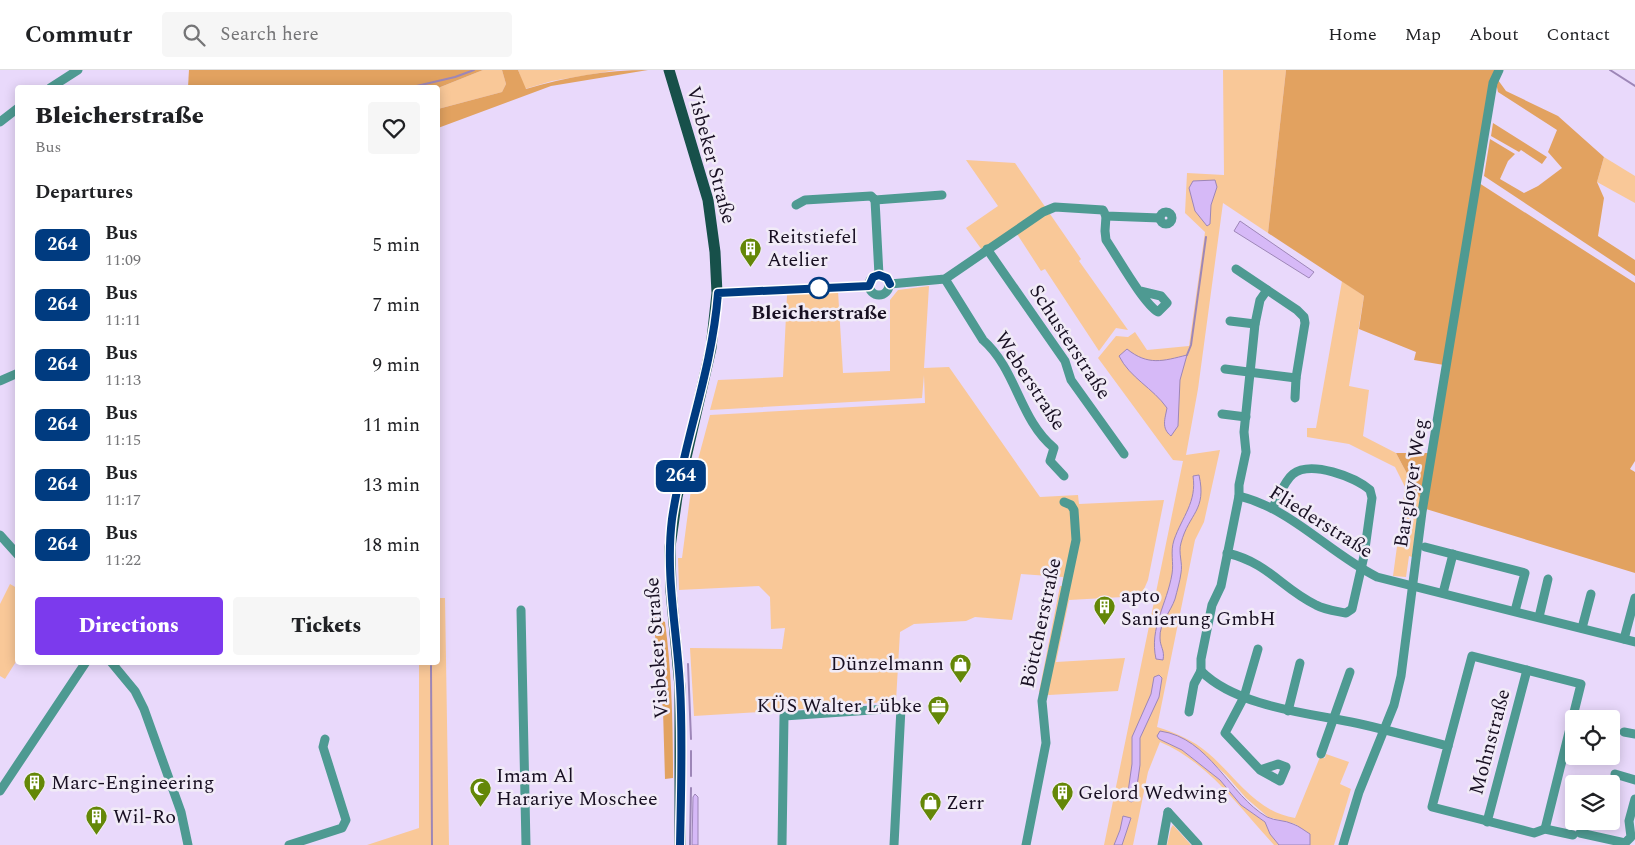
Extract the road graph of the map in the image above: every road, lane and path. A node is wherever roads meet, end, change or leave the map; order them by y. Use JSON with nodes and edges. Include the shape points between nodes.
{"nodes":[{"id":1,"x":78,"y":70,"type":"edge"},
{"id":2,"x":669,"y":70,"type":"edge"},
{"id":3,"x":1498,"y":70,"type":"edge"},
{"id":4,"x":55,"y":85,"type":"edge"},
{"id":5,"x":15,"y":110,"type":"edge"},
{"id":6,"x":0,"y":122,"type":"edge"},
{"id":7,"x":942,"y":195,"type":"dead end"},
{"id":8,"x":875,"y":200,"type":"junction"},
{"id":9,"x":796,"y":205,"type":"dead end"},
{"id":10,"x":1106,"y":216,"type":"junction"},
{"id":11,"x":1160,"y":218,"type":"dead end"},
{"id":12,"x":987,"y":249,"type":"junction"},
{"id":13,"x":1236,"y":269,"type":"dead end"},
{"id":14,"x":879,"y":275,"type":"junction"},
{"id":15,"x":945,"y":279,"type":"junction"},
{"id":16,"x":890,"y":284,"type":"junction"},
{"id":17,"x":869,"y":286,"type":"junction"},
{"id":18,"x":1267,"y":290,"type":"junction"},
{"id":19,"x":1140,"y":291,"type":"dead end"},
{"id":20,"x":718,"y":293,"type":"junction"},
{"id":21,"x":1230,"y":321,"type":"dead end"},
{"id":22,"x":1255,"y":324,"type":"junction"},
{"id":23,"x":1225,"y":369,"type":"dead end"},
{"id":24,"x":1249,"y":373,"type":"junction"},
{"id":25,"x":15,"y":374,"type":"edge"},
{"id":26,"x":1296,"y":378,"type":"junction"},
{"id":27,"x":0,"y":381,"type":"edge"},
{"id":28,"x":1295,"y":398,"type":"dead end"},
{"id":29,"x":1222,"y":414,"type":"dead end"},
{"id":30,"x":1246,"y":417,"type":"junction"},
{"id":31,"x":1124,"y":454,"type":"dead end"},
{"id":32,"x":1064,"y":476,"type":"dead end"},
{"id":33,"x":1239,"y":496,"type":"junction"},
{"id":34,"x":1064,"y":502,"type":"dead end"},
{"id":35,"x":1273,"y":508,"type":"junction"},
{"id":36,"x":0,"y":535,"type":"edge"},
{"id":37,"x":1425,"y":547,"type":"dead end"},
{"id":38,"x":15,"y":552,"type":"edge"},
{"id":39,"x":1227,"y":553,"type":"junction"},
{"id":40,"x":1453,"y":554,"type":"junction"},
{"id":41,"x":1361,"y":569,"type":"junction"},
{"id":42,"x":1548,"y":579,"type":"dead end"},
{"id":43,"x":1413,"y":585,"type":"junction"},
{"id":44,"x":1443,"y":593,"type":"junction"},
{"id":45,"x":1591,"y":594,"type":"dead end"},
{"id":46,"x":1635,"y":598,"type":"edge"},
{"id":47,"x":521,"y":610,"type":"dead end"},
{"id":48,"x":1515,"y":611,"type":"junction"},
{"id":49,"x":1539,"y":617,"type":"junction"},
{"id":50,"x":1582,"y":628,"type":"junction"},
{"id":51,"x":1624,"y":639,"type":"junction"},
{"id":52,"x":1635,"y":642,"type":"edge"},
{"id":53,"x":1258,"y":649,"type":"dead end"},
{"id":54,"x":1300,"y":664,"type":"dead end"},
{"id":55,"x":84,"y":665,"type":"edge"},
{"id":56,"x":113,"y":665,"type":"edge"},
{"id":57,"x":1527,"y":670,"type":"junction"},
{"id":58,"x":1201,"y":671,"type":"junction"},
{"id":59,"x":1350,"y":672,"type":"dead end"},
{"id":60,"x":1244,"y":696,"type":"junction"},
{"id":61,"x":1288,"y":711,"type":"junction"},
{"id":62,"x":1189,"y":712,"type":"dead end"},
{"id":63,"x":1333,"y":719,"type":"junction"},
{"id":64,"x":1384,"y":731,"type":"junction"},
{"id":65,"x":1624,"y":732,"type":"dead end"},
{"id":66,"x":1635,"y":734,"type":"edge"},
{"id":67,"x":325,"y":739,"type":"dead end"},
{"id":68,"x":1448,"y":746,"type":"junction"},
{"id":69,"x":1321,"y":754,"type":"dead end"},
{"id":70,"x":1260,"y":770,"type":"dead end"},
{"id":71,"x":1615,"y":774,"type":"dead end"},
{"id":72,"x":1635,"y":780,"type":"edge"},
{"id":73,"x":0,"y":791,"type":"edge"},
{"id":74,"x":1635,"y":799,"type":"edge"},
{"id":75,"x":1487,"y":822,"type":"junction"},
{"id":76,"x":1545,"y":829,"type":"junction"},
{"id":77,"x":188,"y":845,"type":"edge"},
{"id":78,"x":289,"y":845,"type":"edge"},
{"id":79,"x":526,"y":845,"type":"edge"},
{"id":80,"x":680,"y":845,"type":"edge"},
{"id":81,"x":782,"y":845,"type":"edge"},
{"id":82,"x":894,"y":845,"type":"edge"},
{"id":83,"x":1026,"y":845,"type":"edge"},
{"id":84,"x":1162,"y":845,"type":"edge"},
{"id":85,"x":1198,"y":845,"type":"edge"},
{"id":86,"x":1343,"y":845,"type":"edge"}],
"edges":[{"from":1,"to":4,"type":"street"},
{"from":2,"to":20,"type":"main road","name":"Visbeker Straße","via":[[708,200]]},
{"from":3,"to":43,"type":"street","name":"Bargloyer Weg","via":[[1487,118]]},
{"from":5,"to":6,"type":"street"},
{"from":7,"to":8,"type":"street"},
{"from":8,"to":9,"type":"street","via":[[871,196],[805,200]]},
{"from":8,"to":14,"type":"street"},
{"from":10,"to":11,"type":"street"},
{"from":10,"to":12,"type":"street","via":[[1104,210],[1055,208],[1043,212]]},
{"from":10,"to":19,"type":"street","via":[[1106,240]]},
{"from":12,"to":15,"type":"street"},
{"from":12,"to":31,"type":"street","name":"Schusterstraße","via":[[1065,361],[1071,380]]},
{"from":13,"to":18,"type":"street"},
{"from":14,"to":16,"type":"street","via":[[887,278]]},
{"from":14,"to":17,"type":"street","via":[[873,277]]},
{"from":15,"to":16,"type":"street"},
{"from":15,"to":32,"type":"street","name":"Weberstraße","via":[[983,340],[1003,364],[1021,404],[1044,440],[1054,448],[1050,460]]},
{"from":16,"to":17,"type":"street","via":[[886,293],[880,295],[874,294]]},
{"from":17,"to":20,"type":"street"},
{"from":18,"to":22,"type":"street","via":[[1260,300]]},
{"from":18,"to":26,"type":"street","via":[[1304,316]]},
{"from":20,"to":80,"type":"main road","name":"Visbeker Straße","via":[[711,348],[677,497],[670,547],[680,687]]},
{"from":21,"to":22,"type":"street"},
{"from":22,"to":24,"type":"street"},
{"from":23,"to":24,"type":"street"},
{"from":24,"to":26,"type":"street"},
{"from":24,"to":30,"type":"street"},
{"from":25,"to":27,"type":"street"},
{"from":26,"to":28,"type":"street"},
{"from":29,"to":30,"type":"street"},
{"from":30,"to":33,"type":"street","via":[[1246,452]]},
{"from":33,"to":35,"type":"street","name":"Fliederstraße"},
{"from":33,"to":39,"type":"street","name":"Fliederstraße"},
{"from":34,"to":83,"type":"street","name":"Böttcherstraße","via":[[1074,510],[1076,540],[1042,700],[1046,743]]},
{"from":35,"to":41,"type":"street","name":"Fliederstraße"},
{"from":35,"to":41,"type":"street","via":[[1291,475],[1305,468],[1340,474],[1368,488],[1372,498]]},
{"from":36,"to":38,"type":"street"},
{"from":37,"to":40,"type":"street"},
{"from":39,"to":41,"type":"street","via":[[1258,563],[1317,606],[1346,613],[1352,609]]},
{"from":39,"to":58,"type":"street","name":"Fliederstraße","via":[[1221,586],[1212,605]]},
{"from":40,"to":44,"type":"street"},
{"from":40,"to":48,"type":"street","via":[[1525,573]]},
{"from":41,"to":43,"type":"street","name":"Fliederstraße","via":[[1386,580]]},
{"from":42,"to":49,"type":"street"},
{"from":43,"to":44,"type":"street","name":"Fliederstraße"},
{"from":43,"to":64,"type":"street","name":"Bargloyer Weg","via":[[1401,676]]},
{"from":44,"to":48,"type":"street","name":"Fliederstraße"},
{"from":45,"to":50,"type":"street"},
{"from":46,"to":51,"type":"street"},
{"from":47,"to":79,"type":"street"},
{"from":48,"to":49,"type":"street","name":"Fliederstraße"},
{"from":49,"to":50,"type":"street","name":"Fliederstraße"},
{"from":50,"to":51,"type":"street","name":"Fliederstraße"},
{"from":51,"to":52,"type":"street","name":"Fliederstraße"},
{"from":53,"to":60,"type":"street"},
{"from":54,"to":61,"type":"street"},
{"from":55,"to":73,"type":"street"},
{"from":56,"to":77,"type":"street","via":[[135,691],[144,709],[181,812]]},
{"from":57,"to":68,"type":"street","name":"Mohnstraße","via":[[1472,656]]},
{"from":57,"to":75,"type":"street","name":"Mohnstraße"},
{"from":57,"to":76,"type":"street","name":"Mohnstraße","via":[[1581,684]]},
{"from":58,"to":60,"type":"street","name":"Mohnstraße","via":[[1208,678]]},
{"from":58,"to":62,"type":"street","name":"Fliederstraße","via":[[1194,684]]},
{"from":59,"to":63,"type":"street"},
{"from":60,"to":61,"type":"street","name":"Mohnstraße"},
{"from":60,"to":70,"type":"street","via":[[1226,733]]},
{"from":61,"to":63,"type":"street","name":"Mohnstraße"},
{"from":63,"to":64,"type":"street","name":"Mohnstraße"},
{"from":63,"to":69,"type":"street"},
{"from":64,"to":68,"type":"street","name":"Mohnstraße"},
{"from":64,"to":86,"type":"street","name":"Bargloyer Weg","via":[[1359,792]]},
{"from":65,"to":66,"type":"street"},
{"from":67,"to":78,"type":"street","via":[[323,747],[345,825]]},
{"from":68,"to":75,"type":"street","name":"Mohnstraße","via":[[1432,807]]},
{"from":71,"to":72,"type":"street"},
{"from":74,"to":76,"type":"street","name":"Mohnstraße","via":[[1629,821],[1631,837],[1625,843]]},
{"from":75,"to":76,"type":"street","name":"Mohnstraße","via":[[1534,833]]},
{"from":81,"to":82,"type":"street","via":[[784,716],[901,708]]},
{"from":84,"to":85,"type":"street","via":[[1168,812]]}]}
